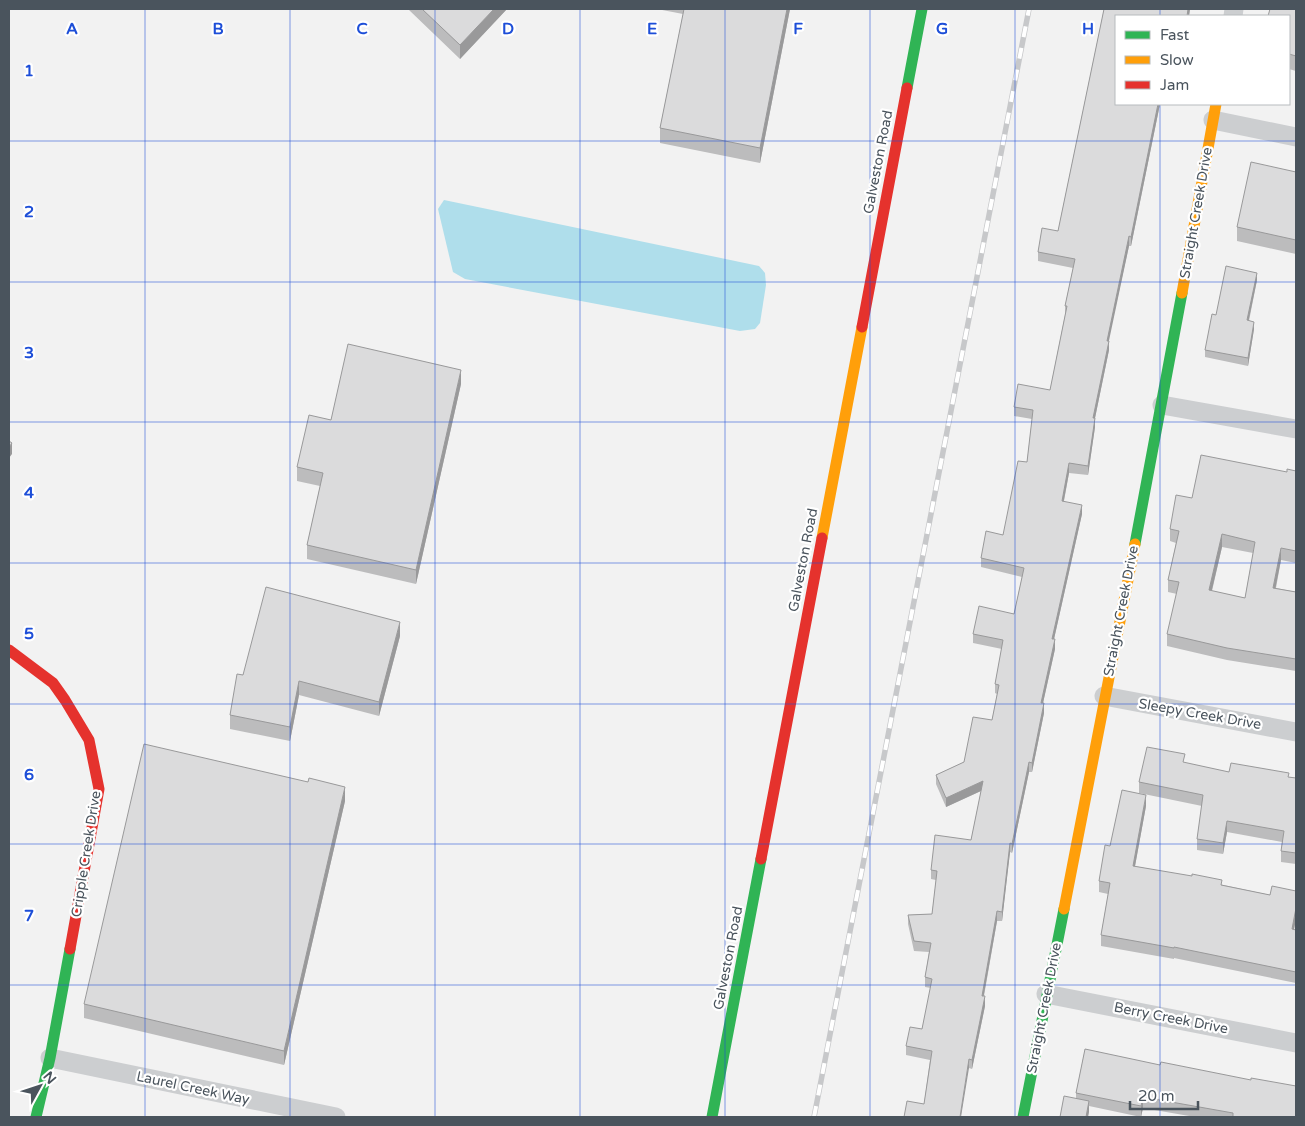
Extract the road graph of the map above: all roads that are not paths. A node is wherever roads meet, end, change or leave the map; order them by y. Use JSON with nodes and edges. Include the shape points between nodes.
{"nodes":[{"id":1,"x":922,"y":9,"type":"edge"},
{"id":2,"x":1215,"y":112,"type":"edge"},
{"id":3,"x":1296,"y":137,"type":"edge"},
{"id":4,"x":1162,"y":405,"type":"junction"},
{"id":5,"x":1296,"y":429,"type":"edge"},
{"id":6,"x":9,"y":650,"type":"edge"},
{"id":7,"x":1104,"y":696,"type":"junction"},
{"id":8,"x":1296,"y":732,"type":"edge"},
{"id":9,"x":1046,"y":994,"type":"junction"},
{"id":10,"x":1296,"y":1042,"type":"edge"},
{"id":11,"x":50,"y":1058,"type":"junction"},
{"id":12,"x":36,"y":1117,"type":"edge"},
{"id":13,"x":336,"y":1117,"type":"edge"},
{"id":14,"x":712,"y":1117,"type":"edge"},
{"id":15,"x":1023,"y":1117,"type":"edge"}],
"edges":[{"from":1,"to":14,"type":"street","name":"Galveston Road"},
{"from":2,"to":3,"type":"street"},
{"from":2,"to":4,"type":"street","name":"Straight Creek Drive"},
{"from":4,"to":5,"type":"street"},
{"from":4,"to":7,"type":"street","name":"Straight Creek Drive"},
{"from":6,"to":11,"type":"street","name":"Cripple Creek Drive","via":[[53,683],[65,700],[89,740],[99,790]]},
{"from":7,"to":8,"type":"street","name":"Sleepy Creek Drive"},
{"from":7,"to":9,"type":"street","name":"Straight Creek Drive"},
{"from":9,"to":10,"type":"street","name":"Berry Creek Drive"},
{"from":9,"to":15,"type":"street","name":"Straight Creek Drive"},
{"from":11,"to":12,"type":"street","name":"Cripple Creek Drive"},
{"from":11,"to":13,"type":"street","name":"Laurel Creek Way"}]}
